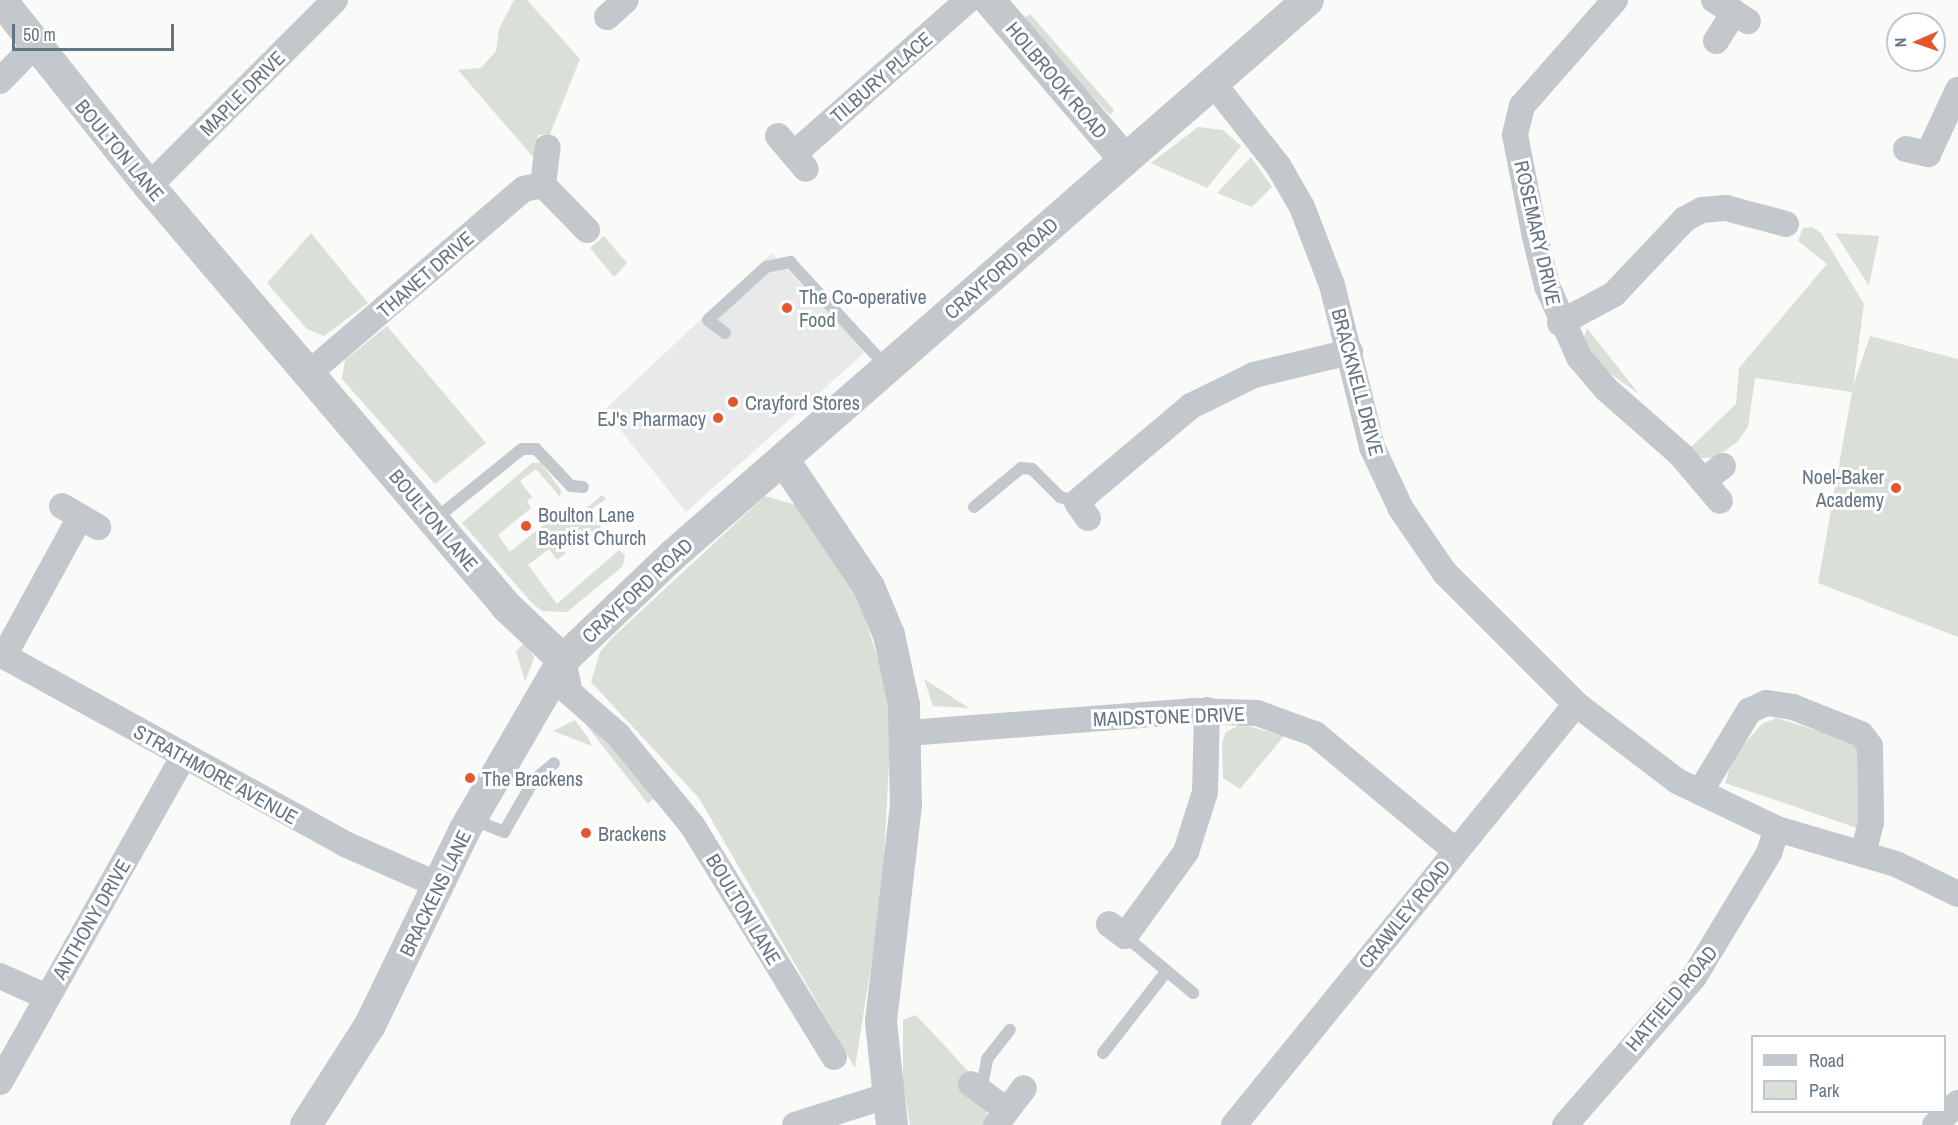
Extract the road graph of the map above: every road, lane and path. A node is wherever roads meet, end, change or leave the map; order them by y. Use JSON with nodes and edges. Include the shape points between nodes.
{"nodes":[{"id":1,"x":1,"y":0,"type":"edge"},
{"id":2,"x":335,"y":0,"type":"edge"},
{"id":3,"x":968,"y":0,"type":"edge"},
{"id":4,"x":989,"y":0,"type":"edge"},
{"id":5,"x":1308,"y":0,"type":"edge"},
{"id":6,"x":1615,"y":0,"type":"edge"},
{"id":7,"x":1732,"y":11,"type":"edge"},
{"id":8,"x":1716,"y":41,"type":"dead end"},
{"id":9,"x":34,"y":46,"type":"junction"},
{"id":10,"x":0,"y":81,"type":"edge"},
{"id":11,"x":1214,"y":84,"type":"junction"},
{"id":12,"x":1958,"y":90,"type":"edge"},
{"id":13,"x":548,"y":147,"type":"dead end"},
{"id":14,"x":1906,"y":149,"type":"dead end"},
{"id":15,"x":793,"y":153,"type":"dead end"},
{"id":16,"x":1125,"y":160,"type":"junction"},
{"id":17,"x":543,"y":185,"type":"junction"},
{"id":18,"x":150,"y":186,"type":"junction"},
{"id":19,"x":1786,"y":224,"type":"dead end"},
{"id":20,"x":587,"y":230,"type":"dead end"},
{"id":21,"x":1560,"y":322,"type":"junction"},
{"id":22,"x":725,"y":333,"type":"dead end"},
{"id":23,"x":1350,"y":352,"type":"junction"},
{"id":24,"x":888,"y":368,"type":"junction"},
{"id":25,"x":309,"y":373,"type":"junction"},
{"id":26,"x":783,"y":459,"type":"junction"},
{"id":27,"x":583,"y":487,"type":"dead end"},
{"id":28,"x":1720,"y":501,"type":"dead end"},
{"id":29,"x":974,"y":507,"type":"dead end"},
{"id":30,"x":1083,"y":510,"type":"joint"},
{"id":31,"x":80,"y":516,"type":"dead end"},
{"id":32,"x":434,"y":520,"type":"junction"},
{"id":33,"x":2,"y":655,"type":"edge"},
{"id":34,"x":563,"y":660,"type":"junction"},
{"id":35,"x":1576,"y":704,"type":"junction"},
{"id":36,"x":1207,"y":710,"type":"junction"},
{"id":37,"x":908,"y":733,"type":"junction"},
{"id":38,"x":183,"y":757,"type":"junction"},
{"id":39,"x":554,"y":764,"type":"dead end"},
{"id":40,"x":1700,"y":792,"type":"junction"},
{"id":41,"x":471,"y":819,"type":"junction"},
{"id":42,"x":1777,"y":830,"type":"junction"},
{"id":43,"x":1456,"y":851,"type":"junction"},
{"id":44,"x":1863,"y":854,"type":"junction"},
{"id":45,"x":438,"y":885,"type":"junction"},
{"id":46,"x":1958,"y":894,"type":"edge"},
{"id":47,"x":1117,"y":930,"type":"joint"},
{"id":48,"x":1166,"y":972,"type":"junction"},
{"id":49,"x":0,"y":976,"type":"edge"},
{"id":50,"x":1193,"y":993,"type":"dead end"},
{"id":51,"x":47,"y":997,"type":"junction"},
{"id":52,"x":1010,"y":1030,"type":"dead end"},
{"id":53,"x":1103,"y":1053,"type":"dead end"},
{"id":54,"x":834,"y":1058,"type":"dead end"},
{"id":55,"x":0,"y":1082,"type":"edge"},
{"id":56,"x":976,"y":1088,"type":"joint"},
{"id":57,"x":1024,"y":1088,"type":"dead end"},
{"id":58,"x":1958,"y":1103,"type":"edge"},
{"id":59,"x":889,"y":1111,"type":"edge"},
{"id":60,"x":1000,"y":1117,"type":"edge"},
{"id":61,"x":306,"y":1125,"type":"edge"},
{"id":62,"x":795,"y":1125,"type":"edge"},
{"id":63,"x":1234,"y":1125,"type":"edge"},
{"id":64,"x":1565,"y":1125,"type":"edge"},
{"id":65,"x":1935,"y":1125,"type":"edge"}],
"edges":[{"from":1,"to":9,"type":"street","name":"BOULTON LANE"},
{"from":2,"to":18,"type":"street","name":"MAPLE DRIVE"},
{"from":3,"to":15,"type":"street","name":"TILBURY PLACE"},
{"from":4,"to":16,"type":"street","name":"HOLBROOK ROAD"},
{"from":5,"to":11,"type":"street","name":"CRAYFORD ROAD"},
{"from":6,"to":21,"type":"street","name":"ROSEMARY DRIVE","via":[[1530,93],[1515,135],[1535,237]]},
{"from":7,"to":8,"type":"street"},
{"from":9,"to":10,"type":"street"},
{"from":9,"to":18,"type":"street","name":"BOULTON LANE"},
{"from":11,"to":16,"type":"street","name":"CRAYFORD ROAD"},
{"from":11,"to":23,"type":"street","name":"BRACKNELL DRIVE","via":[[1279,167],[1302,207],[1322,253]]},
{"from":12,"to":14,"type":"street","via":[[1928,154]]},
{"from":13,"to":17,"type":"street"},
{"from":16,"to":24,"type":"street","name":"CRAYFORD ROAD"},
{"from":17,"to":20,"type":"street"},
{"from":17,"to":25,"type":"street","name":"THANET DRIVE","via":[[524,189]]},
{"from":18,"to":25,"type":"street","name":"BOULTON LANE"},
{"from":19,"to":21,"type":"street","via":[[1726,208],[1702,210],[1685,219],[1614,294]]},
{"from":21,"to":28,"type":"street","name":"ROSEMARY DRIVE","via":[[1606,388],[1713,473]]},
{"from":22,"to":24,"type":"lane","via":[[708,320],[766,267],[790,262]]},
{"from":23,"to":30,"type":"street","via":[[1254,375],[1191,406]]},
{"from":23,"to":35,"type":"street","name":"BRACKNELL DRIVE","via":[[1372,447],[1425,547],[1473,603]]},
{"from":24,"to":26,"type":"street","name":"CRAYFORD ROAD"},
{"from":25,"to":32,"type":"street","name":"BOULTON LANE"},
{"from":26,"to":34,"type":"street","name":"CRAYFORD ROAD"},
{"from":26,"to":37,"type":"street","via":[[869,587],[896,659]]},
{"from":27,"to":32,"type":"lane","via":[[571,486],[536,448],[522,449]]},
{"from":29,"to":30,"type":"lane","via":[[1022,468],[1032,469],[1060,497]]},
{"from":31,"to":33,"type":"street"},
{"from":32,"to":34,"type":"street","name":"BOULTON LANE","via":[[507,607]]},
{"from":33,"to":38,"type":"street","name":"STRATHMORE AVENUE"},
{"from":34,"to":41,"type":"street","name":"BRACKENS LANE"},
{"from":34,"to":54,"type":"street","name":"BOULTON LANE","via":[[570,693],[618,735],[692,825]]},
{"from":35,"to":40,"type":"street","name":"BRACKNELL DRIVE","via":[[1646,761]]},
{"from":35,"to":43,"type":"street","name":"CRAWLEY ROAD"},
{"from":36,"to":37,"type":"street","name":"MAIDSTONE DRIVE"},
{"from":36,"to":43,"type":"street","name":"MAIDSTONE DRIVE","via":[[1257,713],[1308,729]]},
{"from":36,"to":47,"type":"street","via":[[1208,769],[1198,821],[1173,876]]},
{"from":37,"to":59,"type":"street","via":[[906,805],[881,1022]]},
{"from":38,"to":45,"type":"street","name":"STRATHMORE AVENUE","via":[[345,844]]},
{"from":38,"to":51,"type":"street","name":"ANTHONY DRIVE"},
{"from":39,"to":41,"type":"lane","via":[[534,780],[504,832]]},
{"from":40,"to":42,"type":"street","name":"BRACKNELL DRIVE"},
{"from":40,"to":44,"type":"street","via":[[1749,711],[1766,703],[1822,718],[1861,734],[1870,746],[1871,822]]},
{"from":41,"to":45,"type":"street","name":"BRACKENS LANE"},
{"from":42,"to":44,"type":"street","name":"BRACKNELL DRIVE"},
{"from":42,"to":64,"type":"street","name":"HATFIELD ROAD","via":[[1769,853],[1694,977]]},
{"from":43,"to":63,"type":"street","name":"CRAWLEY ROAD"},
{"from":44,"to":46,"type":"street","name":"BRACKNELL DRIVE"},
{"from":45,"to":61,"type":"street","name":"BRACKENS LANE","via":[[370,1025]]},
{"from":47,"to":48,"type":"lane"},
{"from":48,"to":50,"type":"lane"},
{"from":48,"to":53,"type":"lane"},
{"from":49,"to":51,"type":"street"},
{"from":51,"to":55,"type":"street","name":"ANTHONY DRIVE"},
{"from":52,"to":56,"type":"lane","via":[[987,1059]]},
{"from":56,"to":60,"type":"street"},
{"from":57,"to":60,"type":"street"},
{"from":58,"to":65,"type":"street"},
{"from":59,"to":62,"type":"street"}]}
